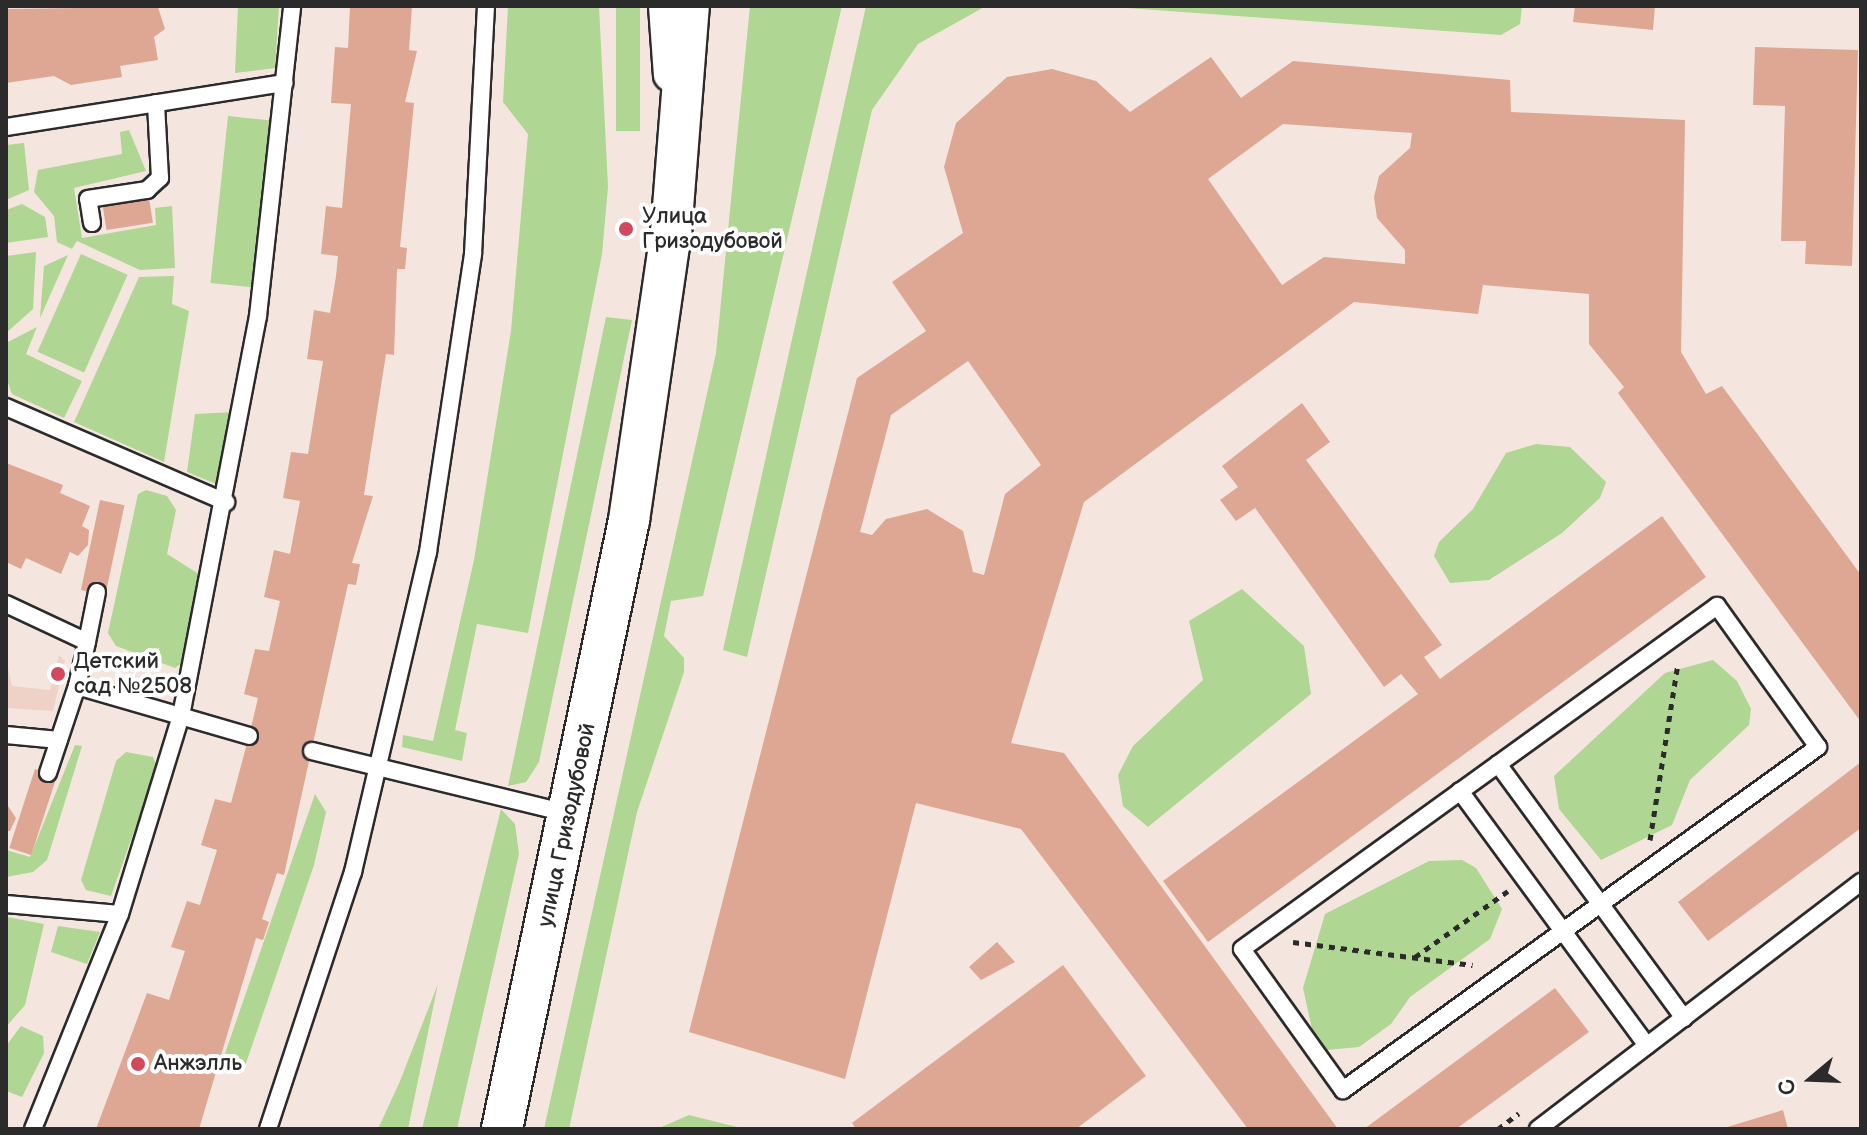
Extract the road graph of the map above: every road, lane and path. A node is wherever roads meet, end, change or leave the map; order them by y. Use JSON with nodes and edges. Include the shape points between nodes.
{"nodes":[{"id":1,"x":292,"y":6,"type":"edge"},
{"id":2,"x":486,"y":6,"type":"edge"},
{"id":3,"x":665,"y":6,"type":"edge"},
{"id":4,"x":689,"y":6,"type":"edge"},
{"id":5,"x":715,"y":6,"type":"edge"},
{"id":6,"x":285,"y":83,"type":"junction"},
{"id":7,"x":156,"y":103,"type":"junction"},
{"id":8,"x":6,"y":127,"type":"edge"},
{"id":9,"x":92,"y":223,"type":"dead end"},
{"id":10,"x":662,"y":298,"type":"junction"},
{"id":11,"x":6,"y":407,"type":"edge"},
{"id":12,"x":226,"y":502,"type":"junction"},
{"id":13,"x":629,"y":520,"type":"junction"},
{"id":14,"x":97,"y":592,"type":"dead end"},
{"id":15,"x":6,"y":604,"type":"edge"},
{"id":16,"x":1687,"y":627,"type":"junction"},
{"id":17,"x":87,"y":642,"type":"junction"},
{"id":18,"x":77,"y":686,"type":"junction"},
{"id":19,"x":181,"y":716,"type":"junction"},
{"id":20,"x":6,"y":735,"type":"edge"},
{"id":21,"x":249,"y":736,"type":"dead end"},
{"id":22,"x":59,"y":740,"type":"junction"},
{"id":23,"x":312,"y":751,"type":"dead end"},
{"id":24,"x":1498,"y":764,"type":"junction"},
{"id":25,"x":379,"y":768,"type":"junction"},
{"id":26,"x":48,"y":773,"type":"dead end"},
{"id":27,"x":1460,"y":791,"type":"junction"},
{"id":28,"x":571,"y":815,"type":"junction"},
{"id":29,"x":1645,"y":872,"type":"junction"},
{"id":30,"x":1524,"y":879,"type":"junction"},
{"id":31,"x":1861,"y":882,"type":"edge"},
{"id":32,"x":6,"y":904,"type":"edge"},
{"id":33,"x":1601,"y":904,"type":"junction"},
{"id":34,"x":120,"y":914,"type":"junction"},
{"id":35,"x":1563,"y":932,"type":"junction"},
{"id":36,"x":1255,"y":939,"type":"junction"},
{"id":37,"x":1414,"y":957,"type":"junction"},
{"id":38,"x":1510,"y":970,"type":"junction"},
{"id":39,"x":1684,"y":1018,"type":"junction"},
{"id":40,"x":1647,"y":1046,"type":"junction"},
{"id":41,"x":33,"y":1129,"type":"edge"},
{"id":42,"x":268,"y":1129,"type":"edge"},
{"id":43,"x":502,"y":1129,"type":"edge"},
{"id":44,"x":1538,"y":1129,"type":"edge"}],
"edges":[{"from":1,"to":6,"type":"lane"},
{"from":2,"to":25,"type":"lane","via":[[464,330],[428,552]]},
{"from":3,"to":10,"type":"street","via":[[670,82]]},
{"from":4,"to":10,"type":"street","name":"улица Гризодубовой","via":[[688,80]]},
{"from":5,"to":13,"type":"street","name":"улица Гризодубовой","via":[[697,236],[670,380]]},
{"from":6,"to":7,"type":"lane"},
{"from":6,"to":12,"type":"lane","via":[[258,316]]},
{"from":7,"to":8,"type":"lane"},
{"from":7,"to":9,"type":"lane","via":[[160,178],[147,190],[88,199]]},
{"from":10,"to":13,"type":"street","name":"улица Гризодубовой"},
{"from":11,"to":12,"type":"lane"},
{"from":12,"to":19,"type":"lane"},
{"from":13,"to":28,"type":"street","name":"улица Гризодубовой"},
{"from":14,"to":17,"type":"lane"},
{"from":15,"to":17,"type":"lane"},
{"from":16,"to":24,"type":"lane"},
{"from":16,"to":29,"type":"path"},
{"from":16,"to":29,"type":"lane","via":[[1717,606],[1818,747]]},
{"from":17,"to":18,"type":"lane"},
{"from":18,"to":19,"type":"lane"},
{"from":18,"to":22,"type":"lane"},
{"from":19,"to":21,"type":"lane"},
{"from":19,"to":34,"type":"lane"},
{"from":20,"to":22,"type":"lane"},
{"from":22,"to":26,"type":"lane"},
{"from":23,"to":25,"type":"lane"},
{"from":24,"to":27,"type":"lane"},
{"from":24,"to":33,"type":"lane"},
{"from":25,"to":28,"type":"lane"},
{"from":25,"to":42,"type":"lane","via":[[322,973]]},
{"from":27,"to":30,"type":"lane"},
{"from":27,"to":36,"type":"lane"},
{"from":28,"to":43,"type":"street","name":"улица Гризодубовой"},
{"from":29,"to":33,"type":"lane"},
{"from":30,"to":35,"type":"lane"},
{"from":30,"to":37,"type":"path"},
{"from":31,"to":39,"type":"lane"},
{"from":32,"to":34,"type":"lane"},
{"from":33,"to":35,"type":"lane"},
{"from":33,"to":39,"type":"lane"},
{"from":34,"to":41,"type":"lane"},
{"from":35,"to":38,"type":"lane"},
{"from":35,"to":40,"type":"lane"},
{"from":36,"to":37,"type":"path"},
{"from":36,"to":38,"type":"lane","via":[[1242,949],[1343,1090]]},
{"from":37,"to":38,"type":"path"},
{"from":39,"to":40,"type":"lane"},
{"from":40,"to":44,"type":"lane"}]}
